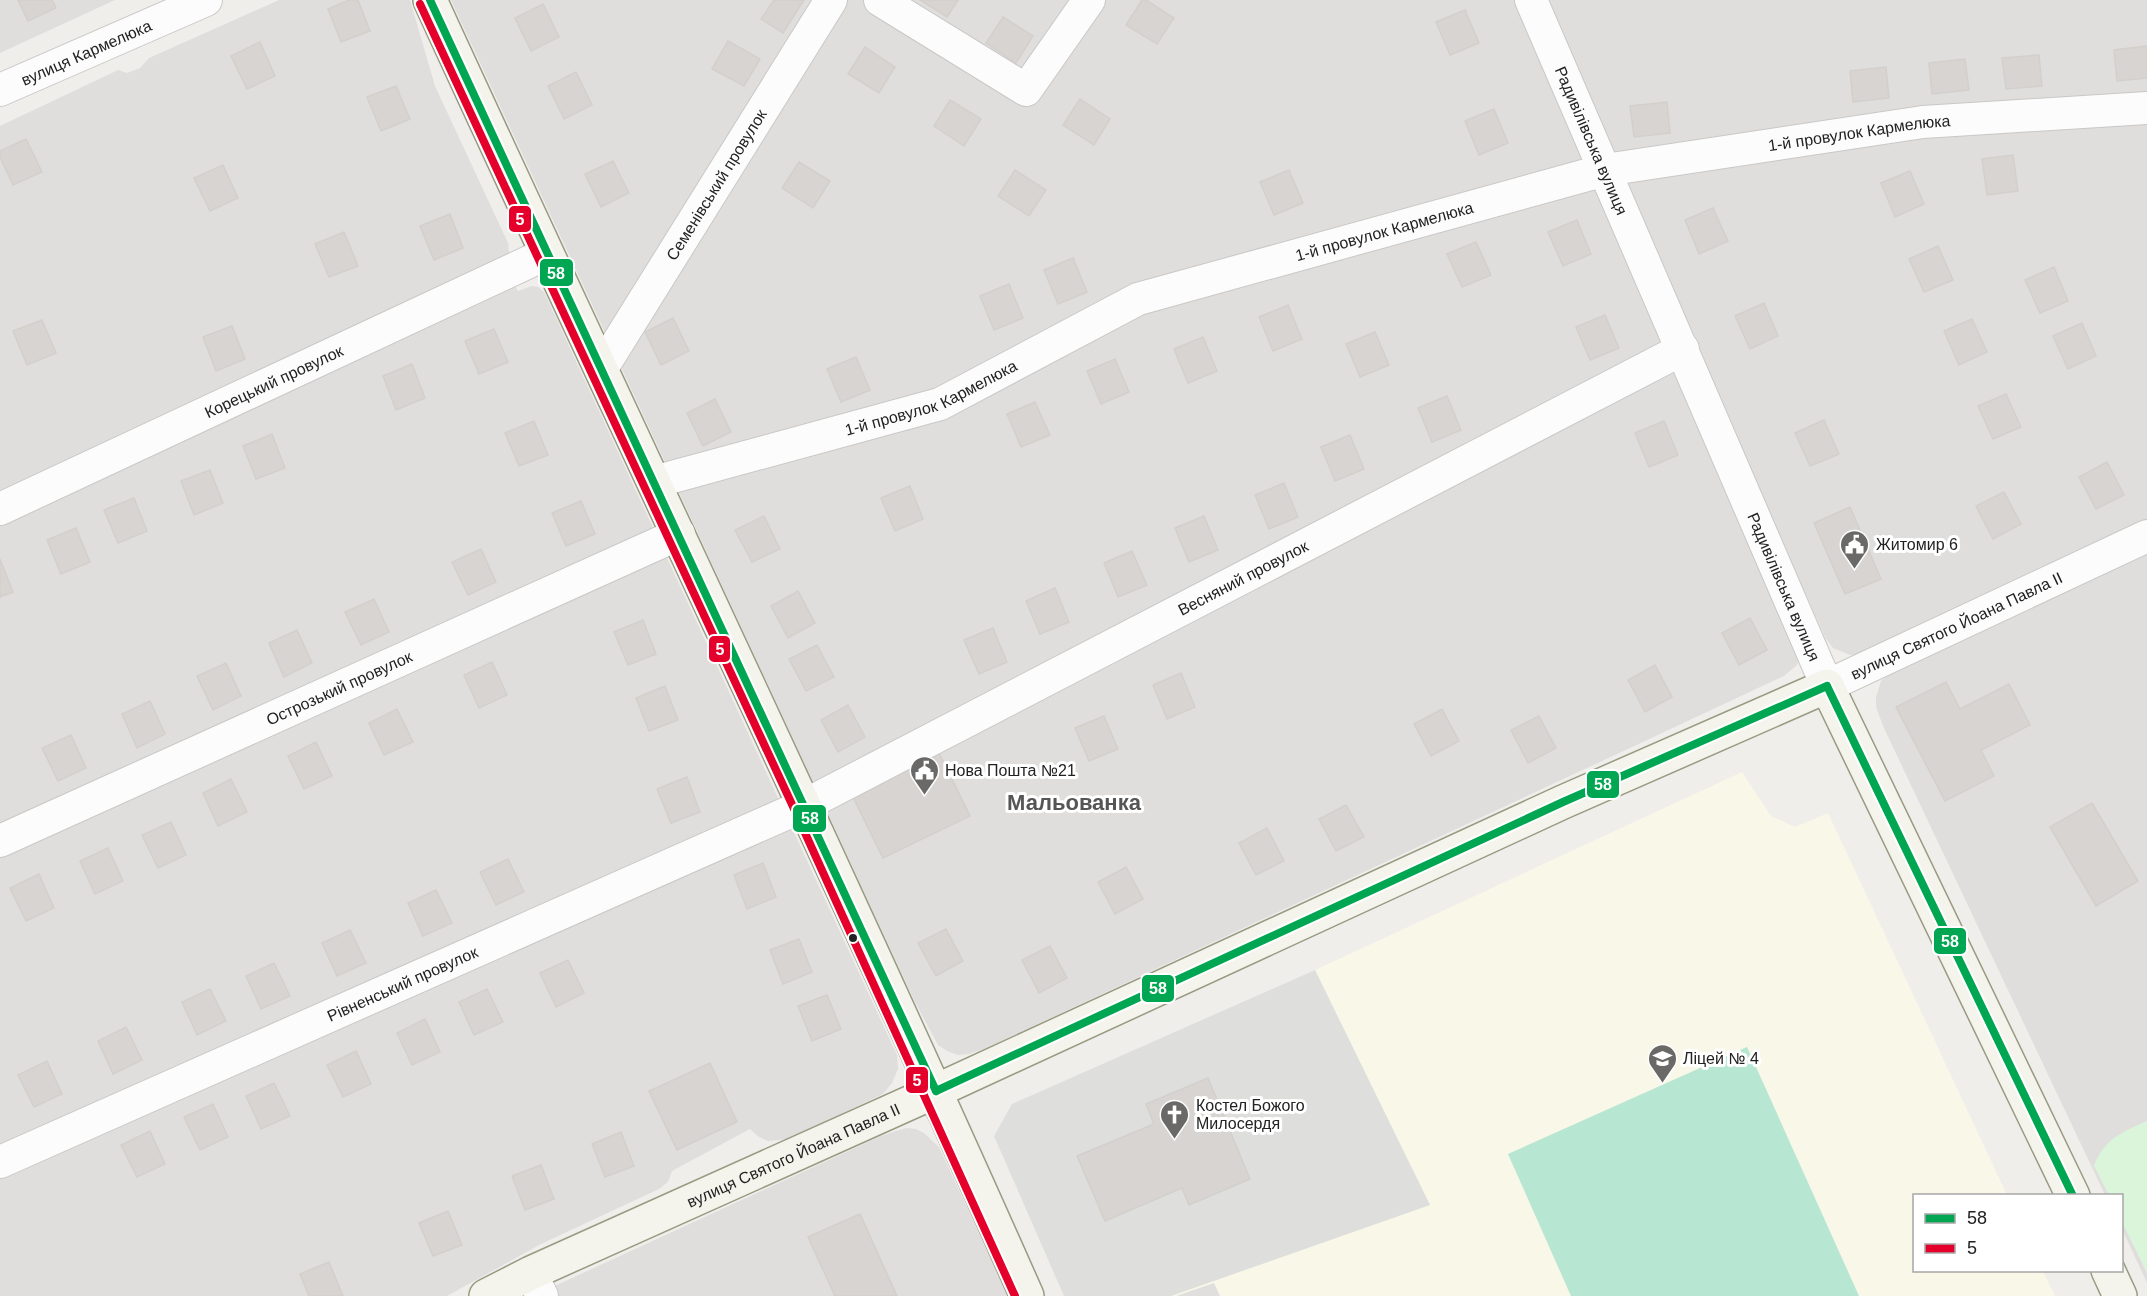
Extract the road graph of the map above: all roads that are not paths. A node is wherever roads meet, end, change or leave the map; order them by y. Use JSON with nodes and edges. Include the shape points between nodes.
{"nodes":[{"id":1,"x":430,"y":0,"type":"edge"},
{"id":2,"x":831,"y":0,"type":"edge"},
{"id":3,"x":880,"y":0,"type":"edge"},
{"id":4,"x":1089,"y":0,"type":"edge"},
{"id":5,"x":1531,"y":0,"type":"edge"},
{"id":6,"x":195,"y":2,"type":"edge"},
{"id":7,"x":0,"y":90,"type":"edge"},
{"id":8,"x":2147,"y":108,"type":"edge"},
{"id":9,"x":1605,"y":170,"type":"junction"},
{"id":10,"x":546,"y":254,"type":"junction"},
{"id":11,"x":1683,"y":349,"type":"junction"},
{"id":12,"x":602,"y":368,"type":"junction"},
{"id":13,"x":654,"y":482,"type":"junction"},
{"id":14,"x":0,"y":509,"type":"edge"},
{"id":15,"x":679,"y":534,"type":"junction"},
{"id":16,"x":2147,"y":536,"type":"edge"},
{"id":17,"x":1827,"y":686,"type":"junction"},
{"id":18,"x":803,"y":806,"type":"junction"},
{"id":19,"x":0,"y":841,"type":"edge"},
{"id":20,"x":936,"y":1091,"type":"junction"},
{"id":21,"x":0,"y":1162,"type":"edge"},
{"id":22,"x":2072,"y":1194,"type":"edge"},
{"id":23,"x":2109,"y":1272,"type":"edge"},
{"id":24,"x":537,"y":1285,"type":"edge"},
{"id":25,"x":486,"y":1296,"type":"edge"},
{"id":26,"x":1027,"y":1296,"type":"edge"},
{"id":27,"x":2121,"y":1296,"type":"edge"}],
"edges":[{"from":1,"to":10,"type":"street"},
{"from":2,"to":12,"type":"street","name":"Семенівський провулок"},
{"from":3,"to":4,"type":"street","via":[[1026,90]]},
{"from":5,"to":9,"type":"street","name":"Радивілівська вулиця"},
{"from":6,"to":7,"type":"street","name":"вулиця Кармелюка"},
{"from":8,"to":9,"type":"street","name":"1-й провулок Кармелюка","via":[[1923,122]]},
{"from":9,"to":11,"type":"street","name":"Радивілівська вулиця"},
{"from":9,"to":13,"type":"street","name":"1-й провулок Кармелюка","via":[[1138,299],[940,404]]},
{"from":10,"to":12,"type":"street"},
{"from":10,"to":14,"type":"street","name":"Корецький провулок"},
{"from":11,"to":17,"type":"street","name":"Радивілівська вулиця"},
{"from":11,"to":18,"type":"street","name":"Весняний провулок"},
{"from":12,"to":13,"type":"street"},
{"from":13,"to":15,"type":"street"},
{"from":15,"to":18,"type":"street"},
{"from":15,"to":19,"type":"street","name":"Острозький провулок"},
{"from":16,"to":17,"type":"street","name":"вулиця Святого Йоана Павла II"},
{"from":17,"to":20,"type":"street","name":"вулиця Святого Йоана Павла II","via":[[1563,802]]},
{"from":17,"to":22,"type":"street","name":"Радивілівська вулиця"},
{"from":18,"to":20,"type":"street"},
{"from":18,"to":21,"type":"street","name":"Рівненський провулок"},
{"from":20,"to":24,"type":"street","name":"вулиця Святого Йоана Павла II"},
{"from":20,"to":26,"type":"street"},
{"from":23,"to":27,"type":"street"},
{"from":24,"to":25,"type":"street","name":"вулиця Святого Йоана Павла II"}]}
